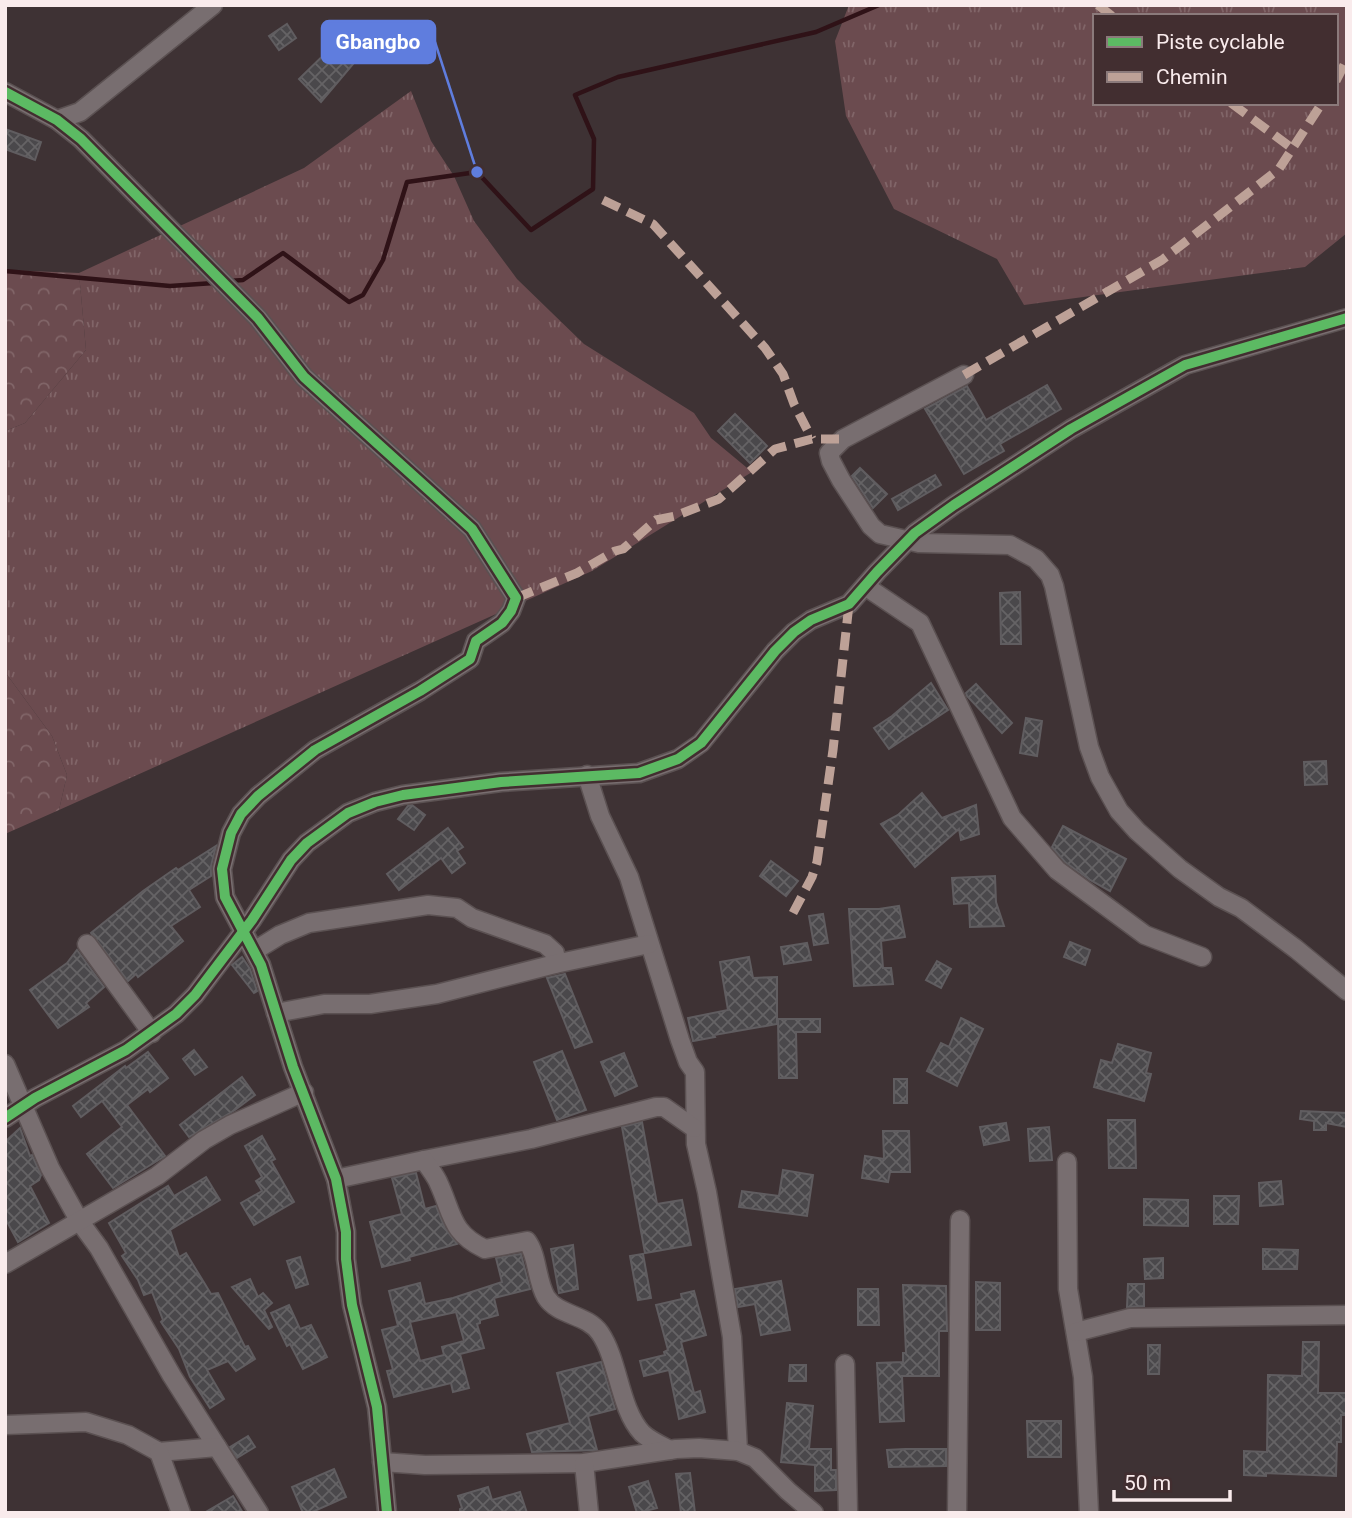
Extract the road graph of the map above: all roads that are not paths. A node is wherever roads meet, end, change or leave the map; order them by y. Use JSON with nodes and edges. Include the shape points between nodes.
{"nodes":[{"id":1,"x":213,"y":5,"type":"edge"},
{"id":2,"x":5,"y":92,"type":"edge"},
{"id":3,"x":57,"y":120,"type":"junction"},
{"id":4,"x":1347,"y":318,"type":"edge"},
{"id":5,"x":964,"y":375,"type":"dead end"},
{"id":6,"x":906,"y":541,"type":"junction"},
{"id":7,"x":865,"y":586,"type":"junction"},
{"id":8,"x":587,"y":775,"type":"junction"},
{"id":9,"x":243,"y":931,"type":"junction"},
{"id":10,"x":88,"y":944,"type":"dead end"},
{"id":11,"x":649,"y":944,"type":"junction"},
{"id":12,"x":254,"y":951,"type":"junction"},
{"id":13,"x":1202,"y":957,"type":"dead end"},
{"id":14,"x":555,"y":964,"type":"junction"},
{"id":15,"x":1347,"y":991,"type":"edge"},
{"id":16,"x":276,"y":1013,"type":"junction"},
{"id":17,"x":152,"y":1033,"type":"junction"},
{"id":18,"x":5,"y":1064,"type":"edge"},
{"id":19,"x":304,"y":1092,"type":"junction"},
{"id":20,"x":5,"y":1094,"type":"edge"},
{"id":21,"x":22,"y":1105,"type":"junction"},
{"id":22,"x":5,"y":1118,"type":"edge"},
{"id":23,"x":694,"y":1128,"type":"junction"},
{"id":24,"x":424,"y":1160,"type":"junction"},
{"id":25,"x":1067,"y":1162,"type":"dead end"},
{"id":26,"x":336,"y":1179,"type":"junction"},
{"id":27,"x":960,"y":1220,"type":"dead end"},
{"id":28,"x":80,"y":1222,"type":"junction"},
{"id":29,"x":5,"y":1264,"type":"edge"},
{"id":30,"x":1347,"y":1315,"type":"edge"},
{"id":31,"x":1076,"y":1332,"type":"junction"},
{"id":32,"x":845,"y":1364,"type":"dead end"},
{"id":33,"x":5,"y":1425,"type":"edge"},
{"id":34,"x":216,"y":1447,"type":"junction"},
{"id":35,"x":670,"y":1450,"type":"junction"},
{"id":36,"x":738,"y":1451,"type":"junction"},
{"id":37,"x":159,"y":1452,"type":"junction"},
{"id":38,"x":382,"y":1462,"type":"junction"},
{"id":39,"x":584,"y":1463,"type":"junction"},
{"id":40,"x":809,"y":1512,"type":"edge"},
{"id":41,"x":181,"y":1513,"type":"edge"},
{"id":42,"x":259,"y":1513,"type":"edge"},
{"id":43,"x":387,"y":1513,"type":"edge"},
{"id":44,"x":589,"y":1513,"type":"edge"},
{"id":45,"x":848,"y":1513,"type":"edge"},
{"id":46,"x":957,"y":1513,"type":"edge"},
{"id":47,"x":1089,"y":1513,"type":"edge"}],
"edges":[{"from":1,"to":3,"type":"street","via":[[80,113]]},
{"from":2,"to":3,"type":"street"},
{"from":3,"to":9,"type":"street","via":[[258,318],[319,392],[456,513],[481,541],[516,598],[502,622],[476,641],[470,659],[315,750],[241,814],[226,851],[222,884]]},
{"from":4,"to":6,"type":"street","via":[[1185,365],[1071,429]]},
{"from":5,"to":6,"type":"street","via":[[844,439],[830,453],[871,526],[880,534]]},
{"from":6,"to":7,"type":"street"},
{"from":6,"to":15,"type":"street","via":[[1010,545],[1036,559],[1054,586],[1089,747],[1119,811],[1180,869],[1241,908]]},
{"from":7,"to":8,"type":"street","via":[[849,604],[794,632],[690,752],[639,773]]},
{"from":7,"to":13,"type":"street","via":[[920,623],[1012,818],[1057,870],[1145,935]]},
{"from":8,"to":9,"type":"street","via":[[433,790],[375,802],[348,813],[291,860]]},
{"from":8,"to":11,"type":"street","via":[[600,816],[629,877]]},
{"from":9,"to":12,"type":"street"},
{"from":9,"to":17,"type":"street","via":[[195,995]]},
{"from":10,"to":17,"type":"street"},
{"from":11,"to":14,"type":"street"},
{"from":11,"to":23,"type":"street","via":[[695,1072]]},
{"from":12,"to":14,"type":"street","via":[[309,923],[428,905],[457,908],[472,918],[545,944],[555,953]]},
{"from":12,"to":16,"type":"street"},
{"from":14,"to":16,"type":"street","via":[[437,994]]},
{"from":16,"to":19,"type":"street"},
{"from":17,"to":21,"type":"street"},
{"from":18,"to":21,"type":"street"},
{"from":19,"to":26,"type":"street"},
{"from":19,"to":28,"type":"street","via":[[204,1140],[157,1176]]},
{"from":20,"to":21,"type":"street"},
{"from":21,"to":22,"type":"street"},
{"from":21,"to":28,"type":"street"},
{"from":23,"to":24,"type":"street","via":[[664,1107],[656,1107]]},
{"from":23,"to":36,"type":"street","via":[[732,1337]]},
{"from":24,"to":26,"type":"street"},
{"from":24,"to":35,"type":"street","via":[[463,1237],[485,1249],[524,1240],[530,1243],[546,1297],[594,1325],[637,1426]]},
{"from":25,"to":31,"type":"street","via":[[1068,1289]]},
{"from":26,"to":38,"type":"street","via":[[352,1304],[377,1407]]},
{"from":27,"to":46,"type":"street"},
{"from":28,"to":29,"type":"street"},
{"from":28,"to":34,"type":"street"},
{"from":30,"to":31,"type":"street","via":[[1130,1318]]},
{"from":31,"to":47,"type":"street","via":[[1083,1377]]},
{"from":32,"to":45,"type":"street"},
{"from":33,"to":37,"type":"street","via":[[86,1422],[128,1435]]},
{"from":34,"to":37,"type":"street"},
{"from":34,"to":42,"type":"street"},
{"from":35,"to":36,"type":"street"},
{"from":35,"to":39,"type":"street"},
{"from":36,"to":40,"type":"street","via":[[755,1458]]},
{"from":37,"to":41,"type":"street"},
{"from":38,"to":39,"type":"street"},
{"from":38,"to":43,"type":"street"},
{"from":39,"to":44,"type":"street"}]}
